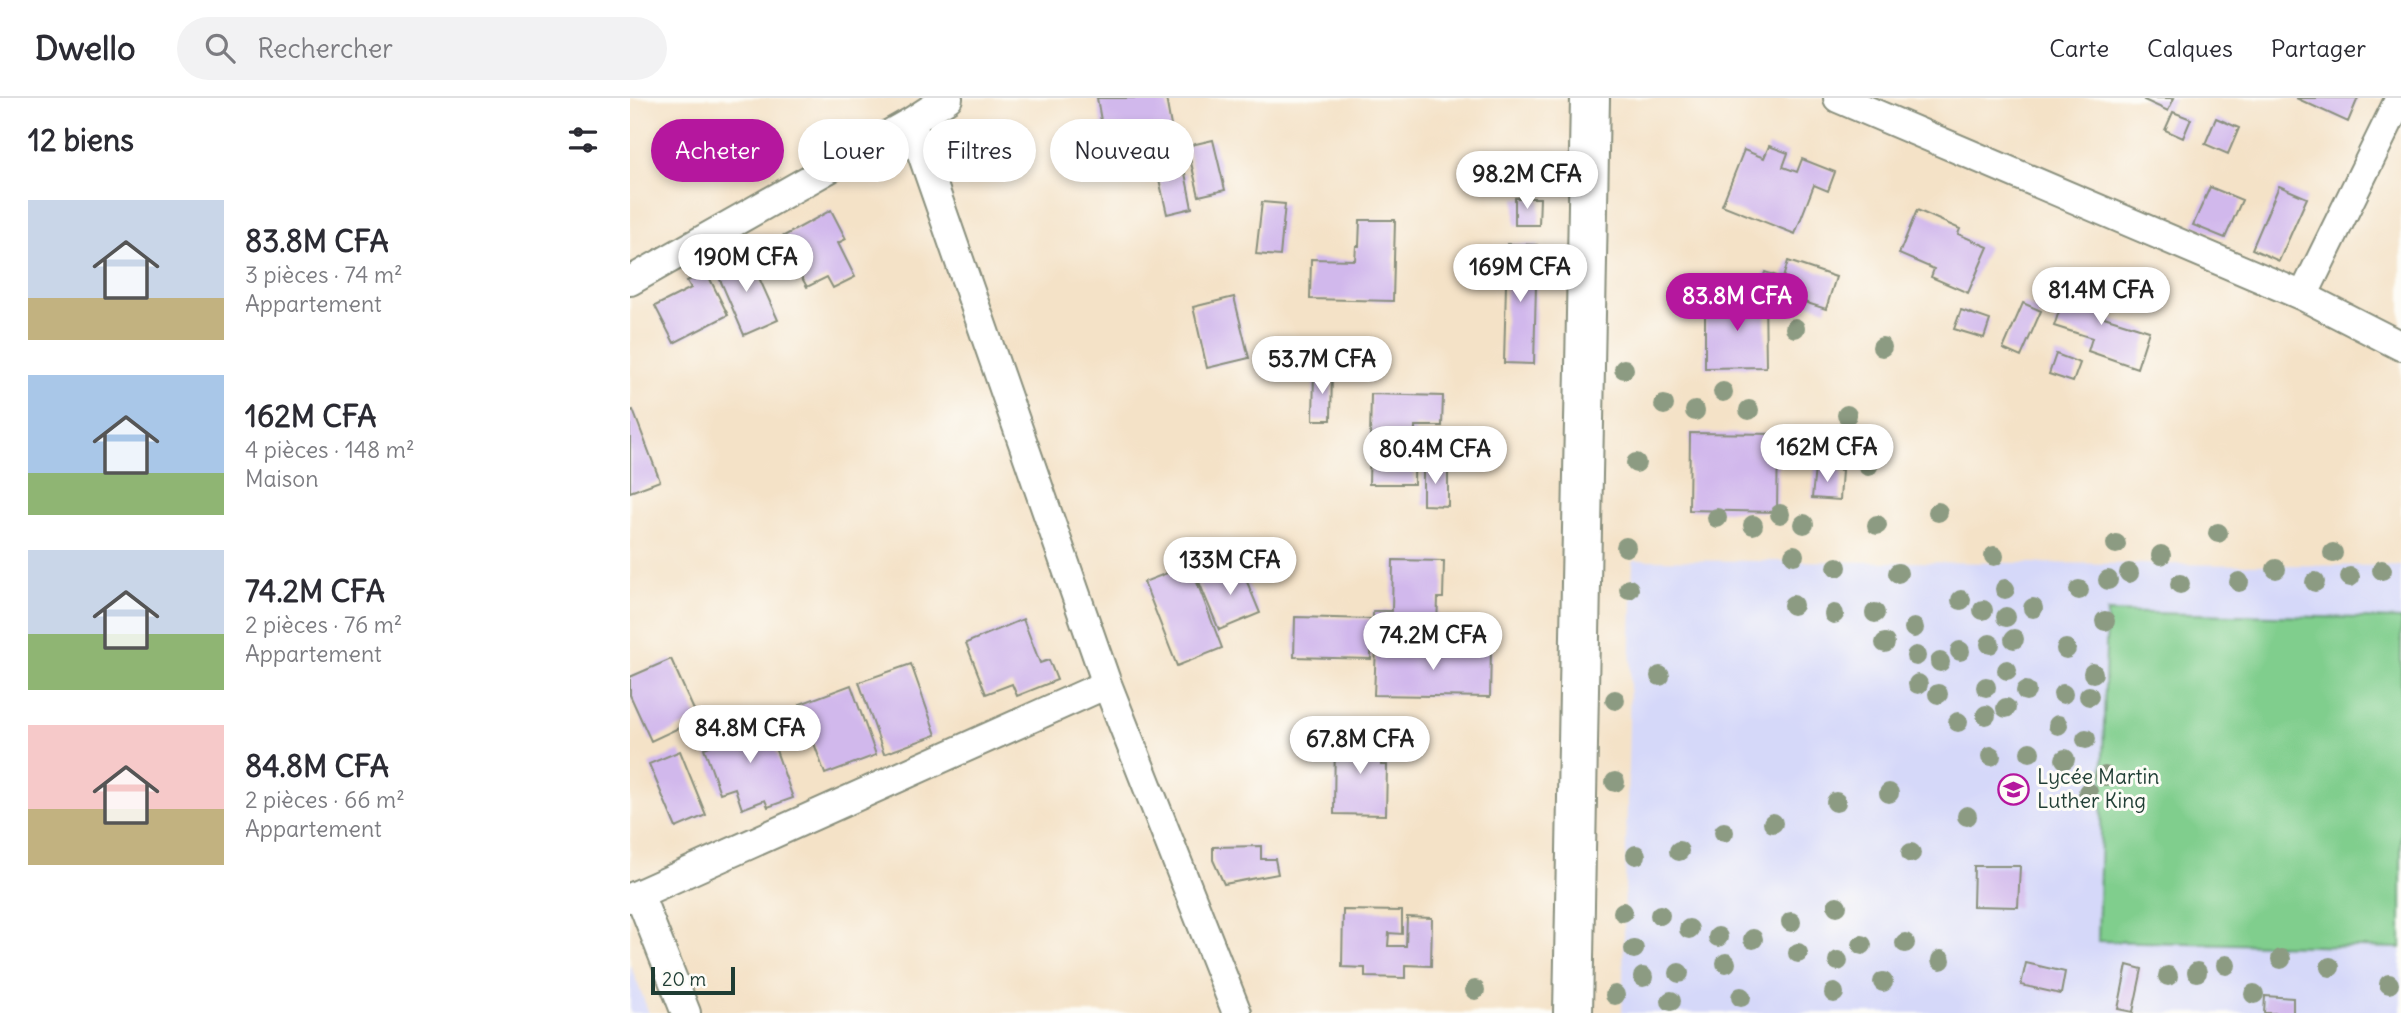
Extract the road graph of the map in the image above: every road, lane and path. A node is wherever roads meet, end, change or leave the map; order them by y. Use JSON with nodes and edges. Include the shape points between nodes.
{"nodes":[{"id":1,"x":948,"y":98,"type":"edge"},
{"id":2,"x":1590,"y":98,"type":"edge"},
{"id":3,"x":1838,"y":98,"type":"edge"},
{"id":4,"x":2400,"y":98,"type":"edge"},
{"id":5,"x":911,"y":122,"type":"junction"},
{"id":6,"x":630,"y":281,"type":"edge"},
{"id":7,"x":2302,"y":296,"type":"junction"},
{"id":8,"x":2401,"y":346,"type":"edge"},
{"id":9,"x":1107,"y":684,"type":"junction"},
{"id":10,"x":635,"y":896,"type":"edge"},
{"id":11,"x":686,"y":1013,"type":"edge"},
{"id":12,"x":1237,"y":1013,"type":"edge"},
{"id":13,"x":1573,"y":1013,"type":"edge"}],
"edges":[{"from":1,"to":5,"type":"street"},
{"from":2,"to":13,"type":"street"},
{"from":3,"to":7,"type":"street"},
{"from":4,"to":7,"type":"street"},
{"from":5,"to":6,"type":"street"},
{"from":5,"to":9,"type":"street"},
{"from":7,"to":8,"type":"street"},
{"from":9,"to":10,"type":"street"},
{"from":9,"to":12,"type":"street"},
{"from":10,"to":11,"type":"street"}]}
